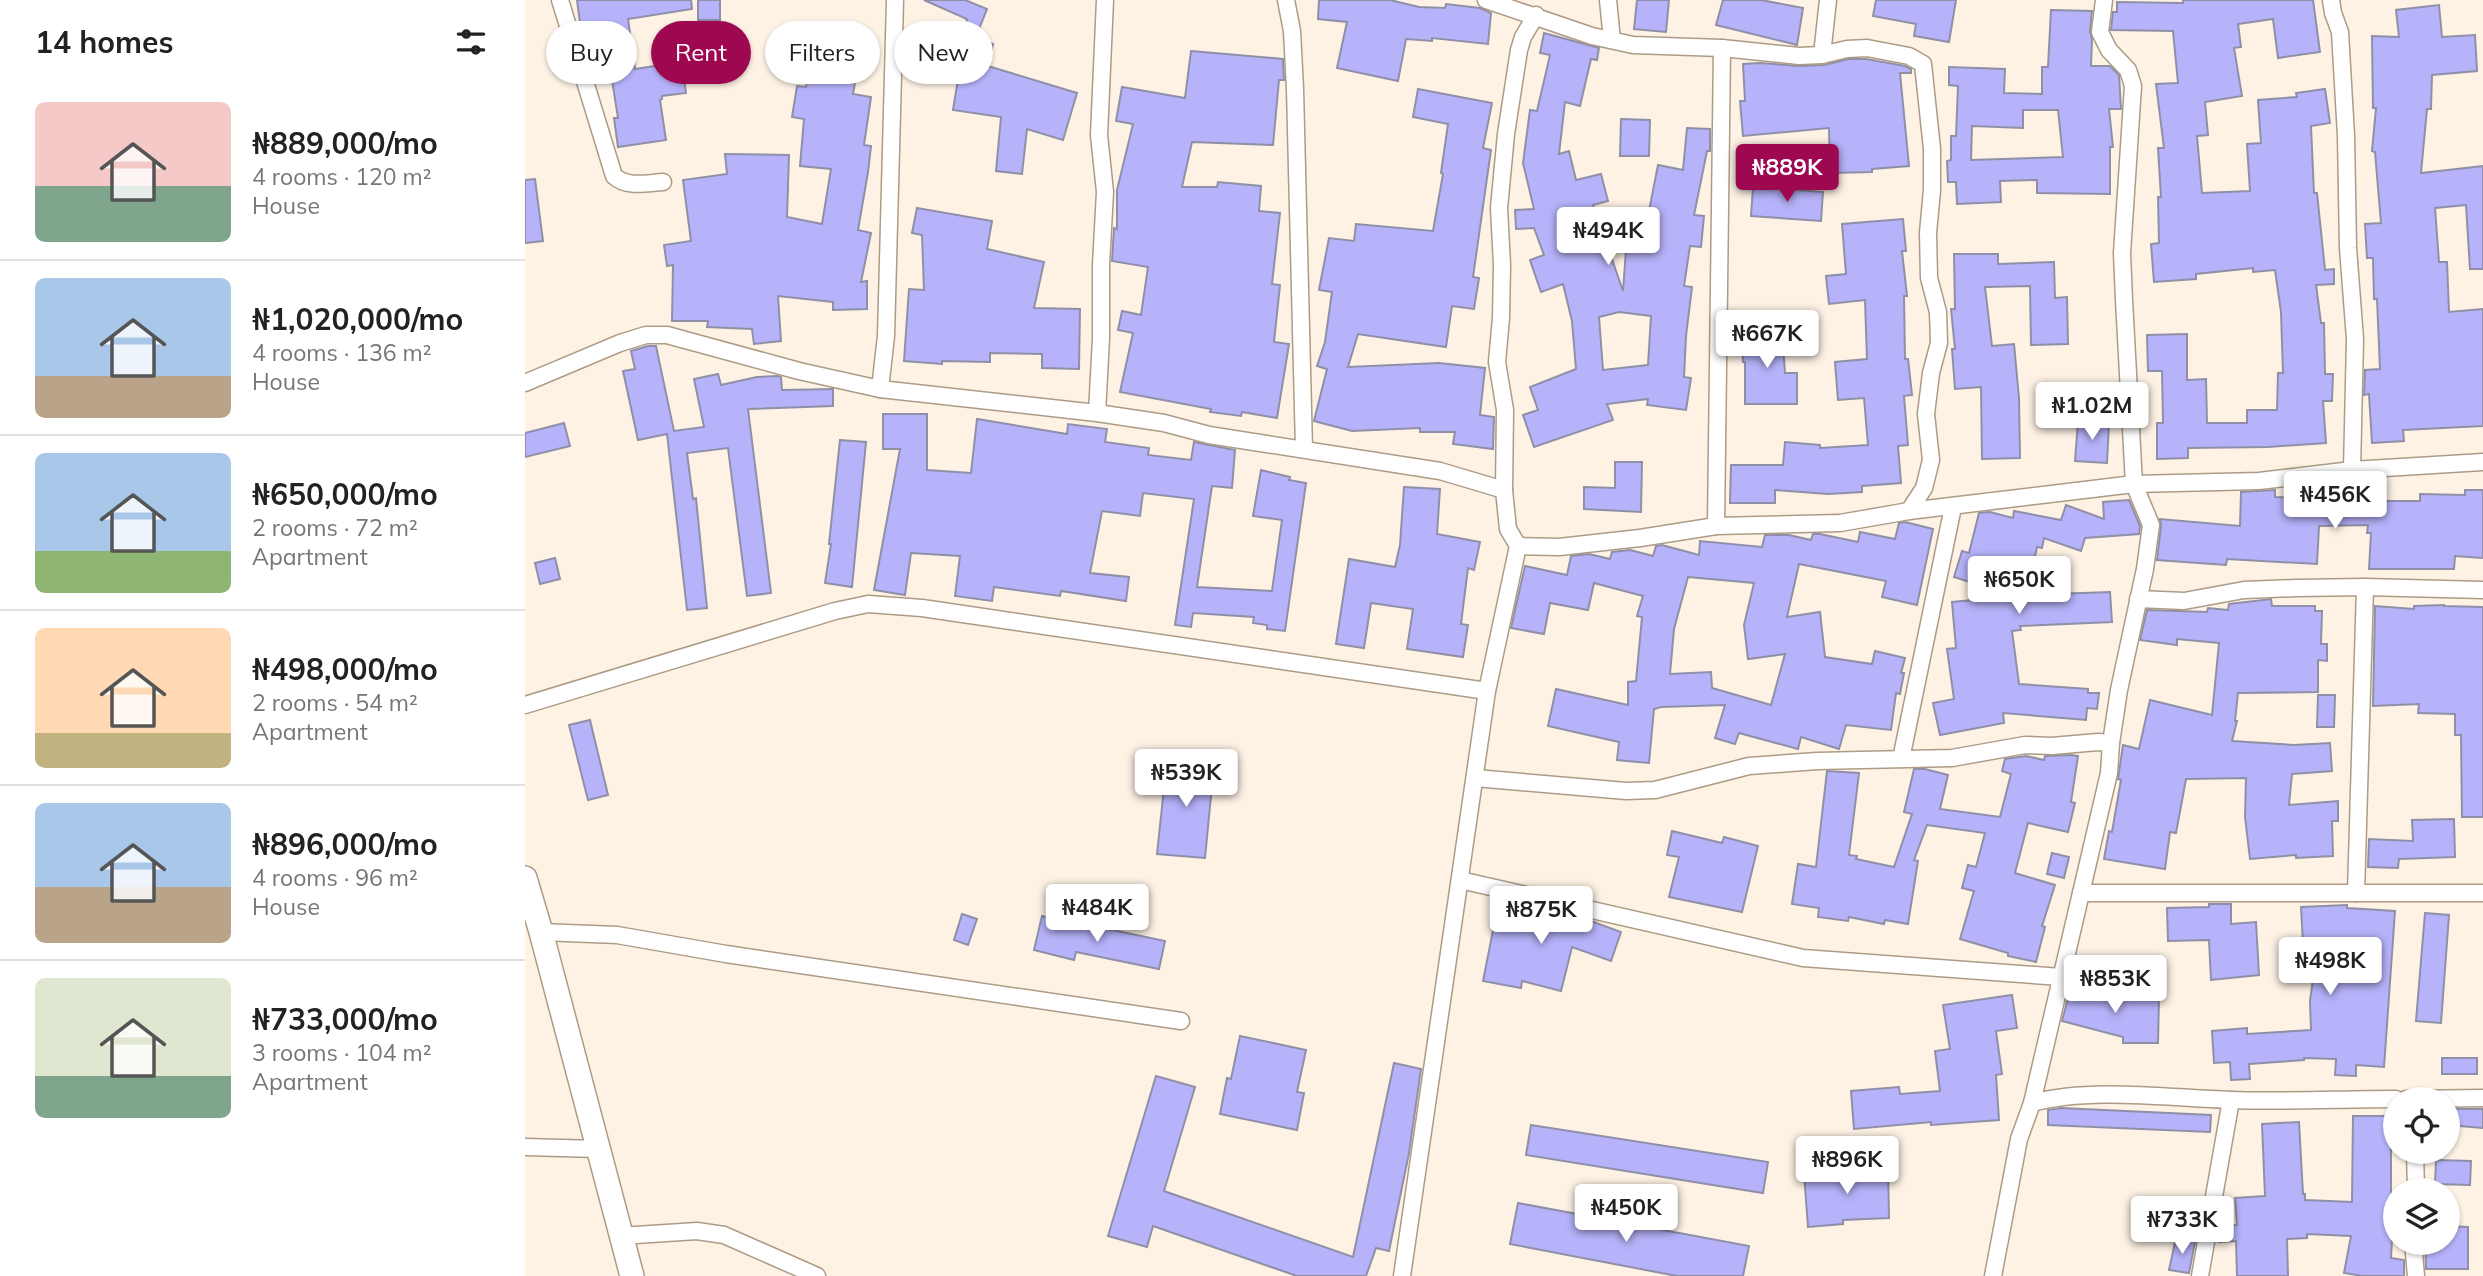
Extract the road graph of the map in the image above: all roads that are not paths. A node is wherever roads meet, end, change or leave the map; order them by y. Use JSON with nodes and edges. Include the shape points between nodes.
{"nodes":[{"id":1,"x":559,"y":0,"type":"edge"},
{"id":2,"x":895,"y":0,"type":"edge"},
{"id":3,"x":1105,"y":0,"type":"edge"},
{"id":4,"x":1286,"y":0,"type":"edge"},
{"id":5,"x":1486,"y":0,"type":"edge"},
{"id":6,"x":1828,"y":0,"type":"edge"},
{"id":7,"x":2104,"y":0,"type":"edge"},
{"id":8,"x":2331,"y":0,"type":"edge"},
{"id":9,"x":1608,"y":5,"type":"edge"},
{"id":10,"x":1536,"y":15,"type":"junction"},
{"id":11,"x":1592,"y":36,"type":"junction"},
{"id":12,"x":1612,"y":40,"type":"junction"},
{"id":13,"x":1722,"y":48,"type":"junction"},
{"id":14,"x":1822,"y":55,"type":"junction"},
{"id":15,"x":663,"y":182,"type":"dead end"},
{"id":16,"x":525,"y":383,"type":"edge"},
{"id":17,"x":880,"y":389,"type":"junction"},
{"id":18,"x":1097,"y":413,"type":"junction"},
{"id":19,"x":1304,"y":450,"type":"junction"},
{"id":20,"x":2483,"y":462,"type":"edge"},
{"id":21,"x":2352,"y":470,"type":"junction"},
{"id":22,"x":2134,"y":484,"type":"junction"},
{"id":23,"x":1504,"y":490,"type":"junction"},
{"id":24,"x":1953,"y":507,"type":"junction"},
{"id":25,"x":1909,"y":511,"type":"junction"},
{"id":26,"x":1716,"y":526,"type":"junction"},
{"id":27,"x":1518,"y":547,"type":"junction"},
{"id":28,"x":2365,"y":587,"type":"junction"},
{"id":29,"x":2483,"y":590,"type":"edge"},
{"id":30,"x":2138,"y":599,"type":"junction"},
{"id":31,"x":1487,"y":691,"type":"junction"},
{"id":32,"x":525,"y":705,"type":"edge"},
{"id":33,"x":2111,"y":743,"type":"junction"},
{"id":34,"x":1901,"y":759,"type":"junction"},
{"id":35,"x":1475,"y":778,"type":"junction"},
{"id":36,"x":525,"y":878,"type":"edge"},
{"id":37,"x":1460,"y":880,"type":"junction"},
{"id":38,"x":2081,"y":893,"type":"junction"},
{"id":39,"x":2356,"y":893,"type":"junction"},
{"id":40,"x":2483,"y":893,"type":"edge"},
{"id":41,"x":541,"y":932,"type":"junction"},
{"id":42,"x":2061,"y":977,"type":"junction"},
{"id":43,"x":1181,"y":1021,"type":"dead end"},
{"id":44,"x":2460,"y":1098,"type":"edge"},
{"id":45,"x":2483,"y":1098,"type":"edge"},
{"id":46,"x":2383,"y":1099,"type":"edge"},
{"id":47,"x":2231,"y":1100,"type":"junction"},
{"id":48,"x":2032,"y":1103,"type":"junction"},
{"id":49,"x":525,"y":1147,"type":"edge"},
{"id":50,"x":598,"y":1149,"type":"junction"},
{"id":51,"x":620,"y":1236,"type":"junction"},
{"id":52,"x":2414,"y":1255,"type":"edge"},
{"id":53,"x":632,"y":1276,"type":"edge"},
{"id":54,"x":817,"y":1276,"type":"edge"},
{"id":55,"x":1402,"y":1276,"type":"edge"},
{"id":56,"x":1993,"y":1276,"type":"edge"},
{"id":57,"x":2200,"y":1276,"type":"edge"},
{"id":58,"x":2416,"y":1276,"type":"edge"}],
"edges":[{"from":1,"to":15,"type":"street","via":[[614,176],[633,184]]},
{"from":2,"to":17,"type":"street","via":[[886,336]]},
{"from":3,"to":18,"type":"street","via":[[1099,135],[1105,192]]},
{"from":4,"to":19,"type":"street","via":[[1295,89]]},
{"from":5,"to":10,"type":"street"},
{"from":6,"to":14,"type":"street"},
{"from":7,"to":22,"type":"street","via":[[2100,32],[2128,70],[2133,86],[2122,253]]},
{"from":8,"to":21,"type":"street","via":[[2340,32],[2346,136],[2354,339]]},
{"from":9,"to":11,"type":"street"},
{"from":9,"to":12,"type":"street"},
{"from":10,"to":11,"type":"street"},
{"from":10,"to":23,"type":"street","via":[[1519,50],[1499,208],[1502,265],[1497,362],[1505,410]]},
{"from":11,"to":12,"type":"street"},
{"from":12,"to":13,"type":"street"},
{"from":13,"to":14,"type":"street"},
{"from":13,"to":26,"type":"street"},
{"from":14,"to":25,"type":"street","via":[[1867,48],[1915,58],[1925,68],[1932,149],[1929,278],[1938,312],[1939,343],[1926,414],[1931,460],[1924,488]]},
{"from":16,"to":17,"type":"street","via":[[620,343],[646,335],[667,335]]},
{"from":17,"to":18,"type":"street"},
{"from":18,"to":19,"type":"street"},
{"from":19,"to":23,"type":"street","via":[[1440,471]]},
{"from":20,"to":21,"type":"street"},
{"from":21,"to":22,"type":"street","via":[[2259,481]]},
{"from":22,"to":24,"type":"street"},
{"from":22,"to":30,"type":"street","via":[[2151,525]]},
{"from":23,"to":27,"type":"street","via":[[1508,529]]},
{"from":24,"to":25,"type":"street"},
{"from":24,"to":34,"type":"street"},
{"from":25,"to":26,"type":"street","via":[[1840,523]]},
{"from":26,"to":27,"type":"street","via":[[1559,547]]},
{"from":27,"to":31,"type":"street"},
{"from":28,"to":29,"type":"street"},
{"from":28,"to":30,"type":"street","via":[[2244,590],[2184,601]]},
{"from":28,"to":39,"type":"street"},
{"from":30,"to":33,"type":"street"},
{"from":31,"to":32,"type":"street","via":[[936,610],[868,604]]},
{"from":31,"to":35,"type":"street"},
{"from":33,"to":34,"type":"street","via":[[2025,745],[1952,758]]},
{"from":33,"to":38,"type":"street","via":[[2109,773]]},
{"from":34,"to":35,"type":"street","via":[[1749,766],[1655,790]]},
{"from":35,"to":37,"type":"street"},
{"from":36,"to":41,"type":"main road"},
{"from":37,"to":42,"type":"street","via":[[1803,958]]},
{"from":37,"to":55,"type":"street"},
{"from":38,"to":39,"type":"street"},
{"from":38,"to":42,"type":"street"},
{"from":39,"to":40,"type":"street"},
{"from":41,"to":43,"type":"street","via":[[617,935]]},
{"from":41,"to":50,"type":"main road"},
{"from":42,"to":48,"type":"street"},
{"from":44,"to":45,"type":"street"},
{"from":46,"to":47,"type":"street"},
{"from":47,"to":48,"type":"street","via":[[2112,1096]]},
{"from":47,"to":57,"type":"street"},
{"from":48,"to":56,"type":"street","via":[[2019,1139]]},
{"from":49,"to":50,"type":"street"},
{"from":50,"to":51,"type":"main road"},
{"from":51,"to":53,"type":"main road"},
{"from":51,"to":54,"type":"street","via":[[697,1231],[724,1235]]},
{"from":52,"to":58,"type":"street"}]}
